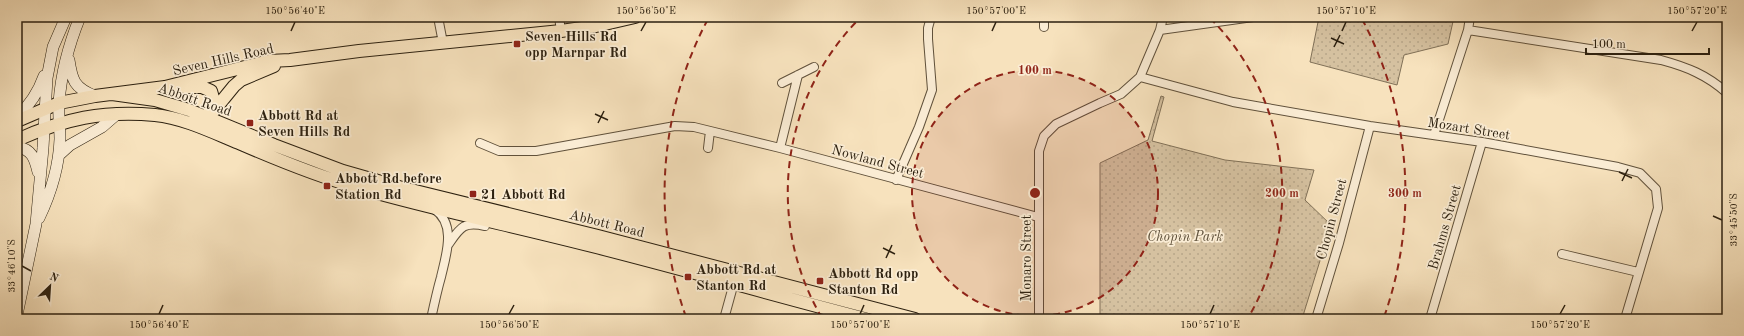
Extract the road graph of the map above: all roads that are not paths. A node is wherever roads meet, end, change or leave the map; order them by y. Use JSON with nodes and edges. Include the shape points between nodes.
{"nodes":[{"id":1,"x":66,"y":17,"type":"edge"},
{"id":2,"x":80,"y":17,"type":"edge"},
{"id":3,"x":438,"y":17,"type":"edge"},
{"id":4,"x":559,"y":17,"type":"edge"},
{"id":5,"x":635,"y":17,"type":"edge"},
{"id":6,"x":931,"y":17,"type":"edge"},
{"id":7,"x":1044,"y":17,"type":"edge"},
{"id":8,"x":1163,"y":17,"type":"edge"},
{"id":9,"x":1253,"y":17,"type":"edge"},
{"id":10,"x":1470,"y":17,"type":"edge"},
{"id":11,"x":1044,"y":27,"type":"dead end"},
{"id":12,"x":1160,"y":30,"type":"junction"},
{"id":13,"x":1468,"y":30,"type":"junction"},
{"id":14,"x":560,"y":31,"type":"junction"},
{"id":15,"x":443,"y":43,"type":"junction"},
{"id":16,"x":68,"y":53,"type":"junction"},
{"id":17,"x":290,"y":60,"type":"junction"},
{"id":18,"x":50,"y":61,"type":"junction"},
{"id":19,"x":814,"y":67,"type":"dead end"},
{"id":20,"x":798,"y":74,"type":"junction"},
{"id":21,"x":1140,"y":77,"type":"junction"},
{"id":22,"x":782,"y":83,"type":"dead end"},
{"id":23,"x":165,"y":87,"type":"junction"},
{"id":24,"x":1727,"y":93,"type":"edge"},
{"id":25,"x":112,"y":94,"type":"junction"},
{"id":26,"x":94,"y":96,"type":"junction"},
{"id":27,"x":59,"y":103,"type":"junction"},
{"id":28,"x":46,"y":108,"type":"junction"},
{"id":29,"x":117,"y":114,"type":"junction"},
{"id":30,"x":17,"y":117,"type":"edge"},
{"id":31,"x":208,"y":117,"type":"junction"},
{"id":32,"x":17,"y":121,"type":"edge"},
{"id":33,"x":59,"y":123,"type":"junction"},
{"id":34,"x":1370,"y":126,"type":"junction"},
{"id":35,"x":44,"y":128,"type":"junction"},
{"id":36,"x":200,"y":128,"type":"junction"},
{"id":37,"x":710,"y":132,"type":"junction"},
{"id":38,"x":1434,"y":135,"type":"junction"},
{"id":39,"x":17,"y":140,"type":"edge"},
{"id":40,"x":1482,"y":142,"type":"junction"},
{"id":41,"x":480,"y":143,"type":"dead end"},
{"id":42,"x":17,"y":147,"type":"edge"},
{"id":43,"x":708,"y":148,"type":"dead end"},
{"id":44,"x":780,"y":148,"type":"junction"},
{"id":45,"x":59,"y":155,"type":"junction"},
{"id":46,"x":896,"y":180,"type":"junction"},
{"id":47,"x":40,"y":183,"type":"junction"},
{"id":48,"x":428,"y":205,"type":"junction"},
{"id":49,"x":1038,"y":217,"type":"junction"},
{"id":50,"x":36,"y":224,"type":"junction"},
{"id":51,"x":524,"y":229,"type":"junction"},
{"id":52,"x":448,"y":245,"type":"junction"},
{"id":53,"x":1562,"y":254,"type":"dead end"},
{"id":54,"x":736,"y":271,"type":"junction"},
{"id":55,"x":1638,"y":272,"type":"junction"},
{"id":56,"x":734,"y":284,"type":"junction"},
{"id":57,"x":17,"y":315,"type":"edge"},
{"id":58,"x":431,"y":319,"type":"edge"},
{"id":59,"x":724,"y":319,"type":"edge"},
{"id":60,"x":866,"y":319,"type":"edge"},
{"id":61,"x":915,"y":319,"type":"edge"},
{"id":62,"x":1039,"y":319,"type":"edge"},
{"id":63,"x":1316,"y":319,"type":"edge"},
{"id":64,"x":1430,"y":319,"type":"edge"},
{"id":65,"x":1625,"y":319,"type":"edge"}],
"edges":[{"from":1,"to":18,"type":"main road"},
{"from":2,"to":16,"type":"main road"},
{"from":3,"to":15,"type":"street"},
{"from":4,"to":14,"type":"street"},
{"from":5,"to":14,"type":"main road","name":"Seven Hills Road"},
{"from":6,"to":46,"type":"street","via":[[928,39],[932,90],[919,128]]},
{"from":7,"to":11,"type":"street"},
{"from":8,"to":12,"type":"street","name":"Monaro Street"},
{"from":9,"to":12,"type":"street"},
{"from":10,"to":13,"type":"street"},
{"from":12,"to":21,"type":"street","name":"Monaro Street"},
{"from":13,"to":24,"type":"street","via":[[1661,60],[1688,68]]},
{"from":13,"to":38,"type":"street"},
{"from":14,"to":15,"type":"main road","name":"Seven Hills Road"},
{"from":15,"to":17,"type":"main road","name":"Seven Hills Road"},
{"from":16,"to":26,"type":"main road","via":[[71,74],[77,86]]},
{"from":16,"to":27,"type":"main road"},
{"from":17,"to":23,"type":"main road","name":"Seven Hills Road","via":[[268,61]]},
{"from":17,"to":31,"type":"main road","name":"Seven Hills Road","via":[[241,80]]},
{"from":18,"to":28,"type":"main road"},
{"from":18,"to":30,"type":"main road","via":[[35,97]]},
{"from":19,"to":20,"type":"street"},
{"from":20,"to":22,"type":"street"},
{"from":20,"to":44,"type":"street"},
{"from":21,"to":34,"type":"street","name":"Mozart Street","via":[[1233,102]]},
{"from":21,"to":49,"type":"street","name":"Monaro Street","via":[[1121,94],[1056,124],[1044,136],[1039,151]]},
{"from":23,"to":25,"type":"main road","name":"Seven Hills Road"},
{"from":23,"to":31,"type":"main road","via":[[195,87],[211,91]]},
{"from":25,"to":26,"type":"main road","name":"Seven Hills Road"},
{"from":25,"to":31,"type":"main road","name":"Abbott Road","via":[[169,103]]},
{"from":26,"to":27,"type":"main road","name":"Seven Hills Road"},
{"from":27,"to":28,"type":"main road","name":"Seven Hills Road"},
{"from":27,"to":33,"type":"main road"},
{"from":28,"to":32,"type":"main road","name":"Seven Hills Road"},
{"from":28,"to":35,"type":"main road"},
{"from":29,"to":33,"type":"main road"},
{"from":29,"to":36,"type":"main road","name":"Abbott Road","via":[[156,115]]},
{"from":29,"to":45,"type":"main road"},
{"from":31,"to":36,"type":"main road","name":"Seven Hills Road"},
{"from":31,"to":54,"type":"main road","name":"Abbott Road","via":[[329,166],[392,185]]},
{"from":33,"to":35,"type":"main road"},
{"from":33,"to":45,"type":"main road"},
{"from":34,"to":38,"type":"street","name":"Mozart Street"},
{"from":34,"to":63,"type":"street","name":"Chopin Street"},
{"from":35,"to":39,"type":"main road"},
{"from":35,"to":47,"type":"main road"},
{"from":36,"to":48,"type":"main road","name":"Abbott Road","via":[[327,178]]},
{"from":37,"to":41,"type":"street","name":"Nowland Street","via":[[694,127],[675,126],[536,151],[499,151]]},
{"from":37,"to":43,"type":"street"},
{"from":37,"to":44,"type":"street","name":"Nowland Street"},
{"from":38,"to":40,"type":"street","name":"Mozart Street"},
{"from":40,"to":55,"type":"street","name":"Mozart Street","via":[[1640,173],[1656,189],[1658,208]]},
{"from":40,"to":64,"type":"street","name":"Brahms Street"},
{"from":42,"to":47,"type":"main road","via":[[28,151],[33,157]]},
{"from":44,"to":46,"type":"street","name":"Nowland Street"},
{"from":45,"to":50,"type":"main road","via":[[56,176]]},
{"from":46,"to":49,"type":"street","name":"Nowland Street"},
{"from":47,"to":50,"type":"main road"},
{"from":48,"to":51,"type":"main road","name":"Abbott Road"},
{"from":48,"to":52,"type":"street","via":[[444,219]]},
{"from":49,"to":62,"type":"street","name":"Monaro Street"},
{"from":50,"to":57,"type":"main road"},
{"from":51,"to":52,"type":"street","via":[[465,224]]},
{"from":51,"to":56,"type":"main road","name":"Abbott Road"},
{"from":52,"to":58,"type":"street"},
{"from":53,"to":55,"type":"street"},
{"from":54,"to":56,"type":"street"},
{"from":54,"to":61,"type":"main road","name":"Abbott Road"},
{"from":55,"to":65,"type":"street","name":"Mozart Street"},
{"from":56,"to":59,"type":"street"},
{"from":56,"to":60,"type":"main road","name":"Abbott Road"}]}
